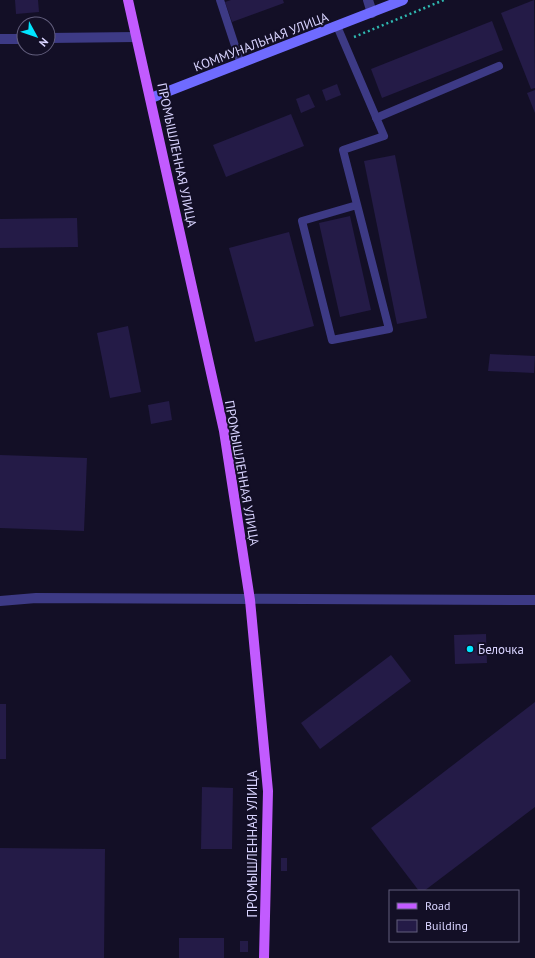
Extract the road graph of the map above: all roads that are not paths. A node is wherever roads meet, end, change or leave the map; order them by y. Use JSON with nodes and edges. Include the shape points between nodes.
{"nodes":[{"id":1,"x":128,"y":0,"type":"edge"},
{"id":2,"x":220,"y":0,"type":"edge"},
{"id":3,"x":368,"y":0,"type":"edge"},
{"id":4,"x":403,"y":0,"type":"edge"},
{"id":5,"x":372,"y":13,"type":"junction"},
{"id":6,"x":337,"y":26,"type":"junction"},
{"id":7,"x":136,"y":36,"type":"junction"},
{"id":8,"x":56,"y":38,"type":"edge"},
{"id":9,"x":0,"y":39,"type":"edge"},
{"id":10,"x":16,"y":39,"type":"edge"},
{"id":11,"x":241,"y":64,"type":"junction"},
{"id":12,"x":499,"y":66,"type":"dead end"},
{"id":13,"x":151,"y":98,"type":"junction"},
{"id":14,"x":376,"y":118,"type":"junction"},
{"id":15,"x":357,"y":205,"type":"junction"},
{"id":16,"x":250,"y":600,"type":"junction"},
{"id":17,"x":535,"y":600,"type":"edge"},
{"id":18,"x":0,"y":601,"type":"edge"},
{"id":19,"x":264,"y":958,"type":"edge"}],
"edges":[{"from":1,"to":7,"type":"main road","name":"ПРОМЫШЛЕННАЯ УЛИЦА"},
{"from":2,"to":11,"type":"lane"},
{"from":3,"to":5,"type":"street"},
{"from":4,"to":5,"type":"street","name":"КОММУНАЛЬНАЯ УЛИЦА"},
{"from":5,"to":6,"type":"street","name":"КОММУНАЛЬНАЯ УЛИЦА"},
{"from":6,"to":11,"type":"street","name":"КОММУНАЛЬНАЯ УЛИЦА"},
{"from":6,"to":14,"type":"lane"},
{"from":7,"to":8,"type":"street"},
{"from":7,"to":13,"type":"main road","name":"ПРОМЫШЛЕННАЯ УЛИЦА"},
{"from":9,"to":10,"type":"street"},
{"from":11,"to":13,"type":"street","name":"КОММУНАЛЬНАЯ УЛИЦА"},
{"from":12,"to":14,"type":"lane"},
{"from":13,"to":16,"type":"main road","name":"ПРОМЫШЛЕННАЯ УЛИЦА","via":[[224,431]]},
{"from":14,"to":15,"type":"lane","via":[[384,136],[343,150]]},
{"from":15,"to":15,"type":"lane","via":[[302,220],[332,340],[389,329]]},
{"from":16,"to":17,"type":"street"},
{"from":16,"to":18,"type":"street","via":[[36,598]]},
{"from":16,"to":19,"type":"main road","name":"ПРОМЫШЛЕННАЯ УЛИЦА","via":[[268,791]]}]}
